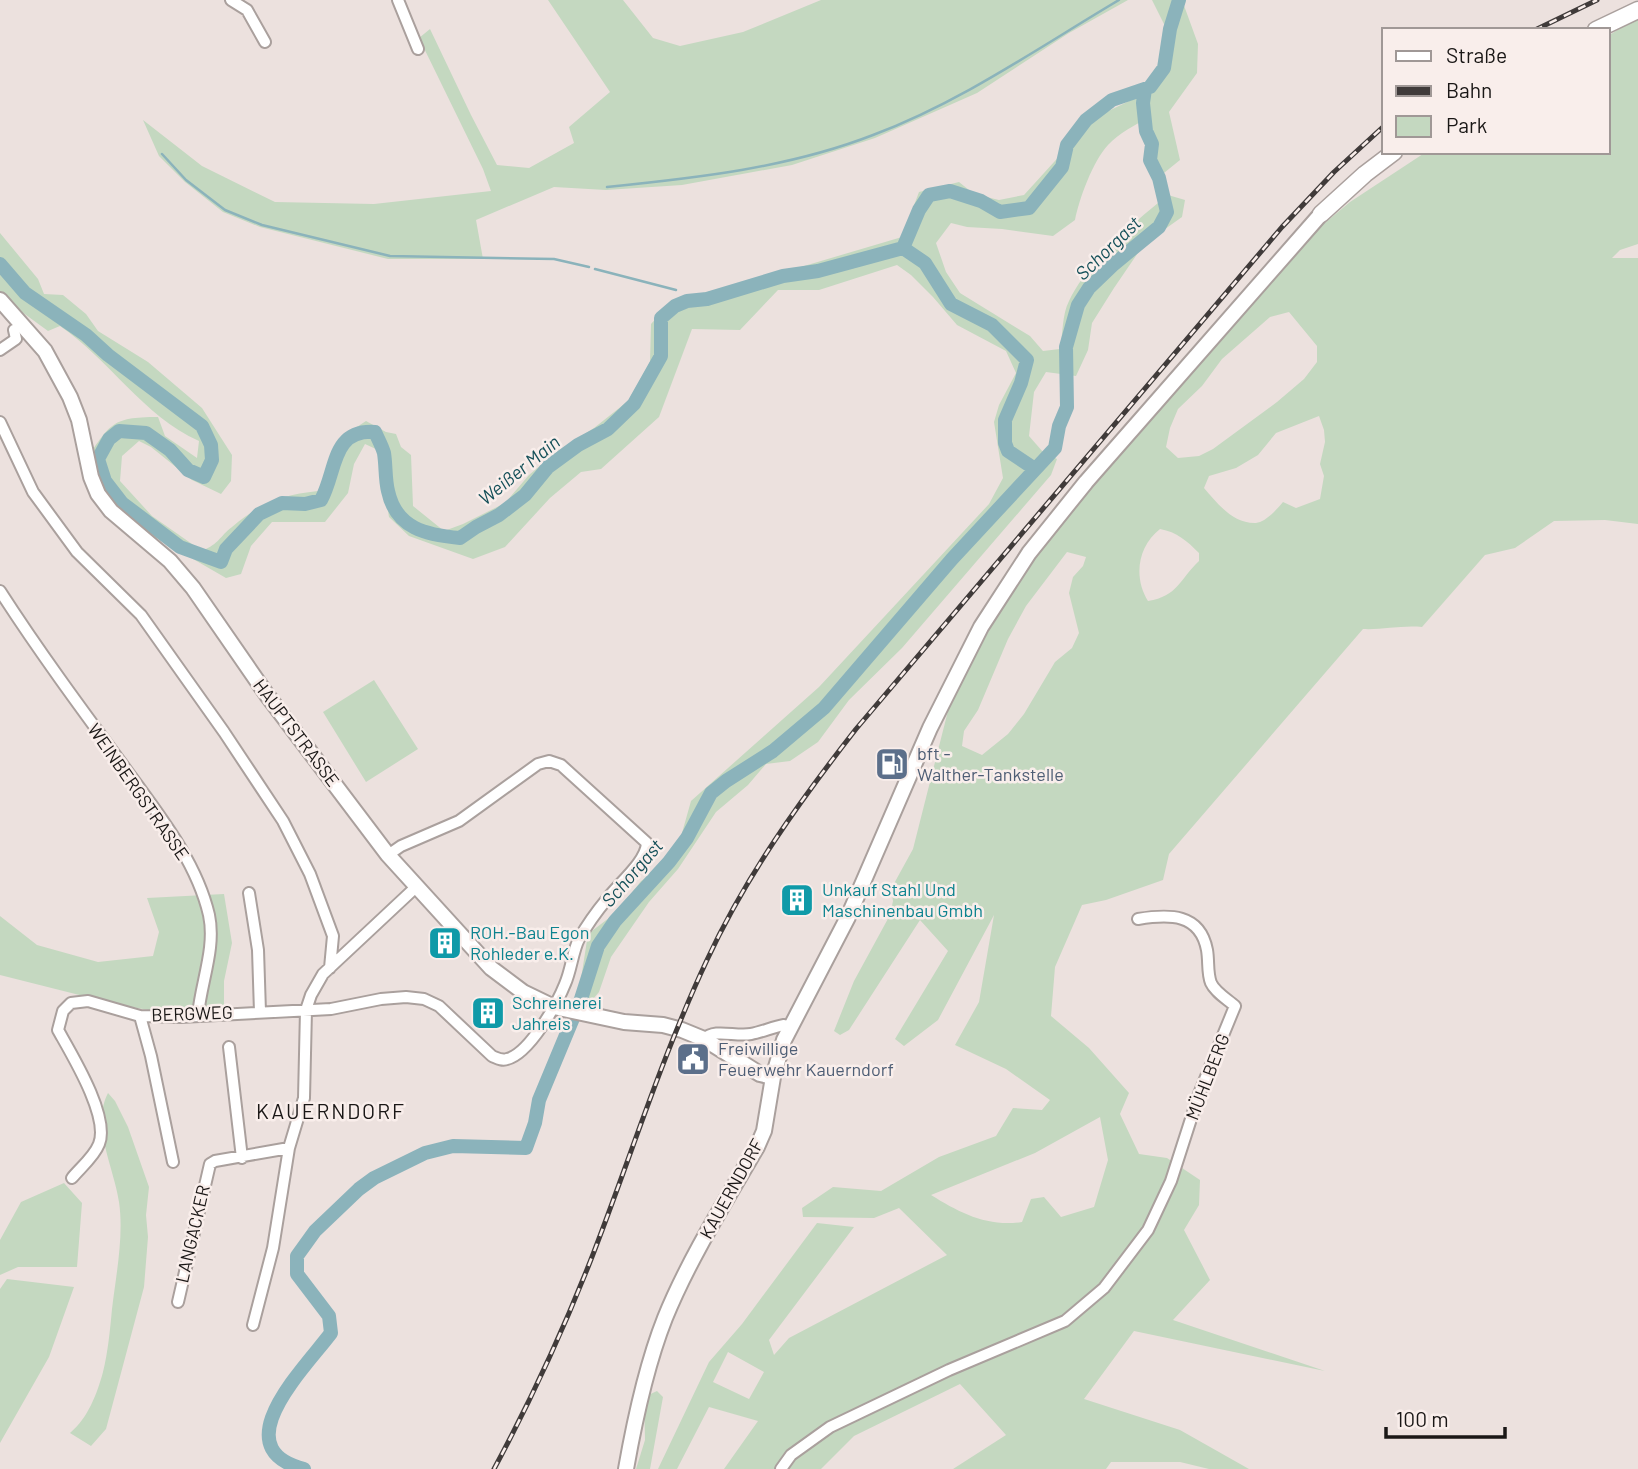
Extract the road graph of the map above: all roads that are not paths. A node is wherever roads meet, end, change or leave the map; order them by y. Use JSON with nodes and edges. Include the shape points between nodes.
{"nodes":[{"id":1,"x":231,"y":0,"type":"edge"},
{"id":2,"x":398,"y":0,"type":"edge"},
{"id":3,"x":1638,"y":10,"type":"edge"},
{"id":4,"x":1600,"y":28,"type":"edge"},
{"id":5,"x":265,"y":42,"type":"dead end"},
{"id":6,"x":418,"y":49,"type":"dead end"},
{"id":7,"x":1391,"y":154,"type":"edge"},
{"id":8,"x":1321,"y":214,"type":"joint"},
{"id":9,"x":0,"y":300,"type":"edge"},
{"id":10,"x":14,"y":330,"type":"dead end"},
{"id":11,"x":0,"y":350,"type":"edge"},
{"id":12,"x":0,"y":422,"type":"edge"},
{"id":13,"x":0,"y":591,"type":"edge"},
{"id":14,"x":388,"y":855,"type":"junction"},
{"id":15,"x":416,"y":887,"type":"junction"},
{"id":16,"x":249,"y":893,"type":"dead end"},
{"id":17,"x":1138,"y":919,"type":"dead end"},
{"id":18,"x":333,"y":936,"type":"junction"},
{"id":19,"x":358,"y":941,"type":"junction"},
{"id":20,"x":330,"y":968,"type":"junction"},
{"id":21,"x":559,"y":1008,"type":"junction"},
{"id":22,"x":306,"y":1010,"type":"junction"},
{"id":23,"x":260,"y":1012,"type":"junction"},
{"id":24,"x":198,"y":1015,"type":"junction"},
{"id":25,"x":139,"y":1016,"type":"junction"},
{"id":26,"x":790,"y":1028,"type":"junction"},
{"id":27,"x":704,"y":1040,"type":"junction"},
{"id":28,"x":229,"y":1047,"type":"dead end"},
{"id":29,"x":772,"y":1077,"type":"junction"},
{"id":30,"x":289,"y":1148,"type":"junction"},
{"id":31,"x":242,"y":1158,"type":"junction"},
{"id":32,"x":173,"y":1162,"type":"dead end"},
{"id":33,"x":72,"y":1178,"type":"dead end"},
{"id":34,"x":177,"y":1302,"type":"dead end"},
{"id":35,"x":253,"y":1325,"type":"dead end"},
{"id":36,"x":626,"y":1469,"type":"edge"},
{"id":37,"x":781,"y":1469,"type":"edge"}],
"edges":[{"from":1,"to":5,"type":"street","via":[[247,10]]},
{"from":2,"to":6,"type":"street"},
{"from":3,"to":4,"type":"highway"},
{"from":7,"to":8,"type":"highway"},
{"from":8,"to":26,"type":"main road","name":"KAUERNDORF","via":[[1029,553],[981,627],[930,728],[848,918]]},
{"from":9,"to":14,"type":"main road","name":"HAUPTSTRASSE","via":[[45,351],[70,397],[98,494],[193,588]]},
{"from":10,"to":11,"type":"street","via":[[16,339]]},
{"from":12,"to":18,"type":"street","via":[[33,492],[77,552],[141,615],[283,821],[310,874]]},
{"from":13,"to":24,"type":"street","name":"WEINBERGSTRASSE","via":[[174,838],[199,883],[209,917],[210,945]]},
{"from":14,"to":15,"type":"main road","name":"HAUPTSTRASSE"},
{"from":14,"to":21,"type":"street","via":[[458,821],[538,764],[550,761],[561,765],[647,843],[634,868],[578,941]]},
{"from":15,"to":19,"type":"street"},
{"from":15,"to":21,"type":"main road","name":"HAUPTSTRASSE","via":[[491,968],[523,992]]},
{"from":16,"to":23,"type":"street","via":[[258,950]]},
{"from":17,"to":37,"type":"street","name":"MÜHLBERG","via":[[1169,916],[1194,925],[1204,940],[1210,982],[1235,1006],[1199,1094],[1171,1181],[1148,1230],[1104,1288],[1065,1321],[830,1427],[791,1455]]},
{"from":18,"to":19,"type":"street"},
{"from":18,"to":20,"type":"street"},
{"from":19,"to":20,"type":"street"},
{"from":20,"to":22,"type":"street"},
{"from":21,"to":22,"type":"street","name":"BERGWEG","via":[[519,1053],[500,1060],[439,1006],[424,999],[394,998]]},
{"from":21,"to":27,"type":"main road","name":"HAUPTSTRASSE","via":[[677,1028]]},
{"from":22,"to":23,"type":"street","name":"BERGWEG"},
{"from":22,"to":30,"type":"street","via":[[304,1098]]},
{"from":23,"to":24,"type":"street","name":"BERGWEG"},
{"from":24,"to":25,"type":"street","name":"BERGWEG"},
{"from":25,"to":32,"type":"street"},
{"from":25,"to":33,"type":"street","name":"BERGWEG","via":[[88,1001],[71,1003],[58,1021],[58,1030],[95,1103],[102,1131],[99,1145]]},
{"from":26,"to":27,"type":"street","name":"HAUPTSTRASSE","via":[[779,1026],[736,1036],[716,1032]]},
{"from":26,"to":29,"type":"main road","name":"KAUERNDORF"},
{"from":27,"to":29,"type":"main road","name":"HAUPTSTRASSE"},
{"from":28,"to":31,"type":"street"},
{"from":29,"to":36,"type":"main road","name":"KAUERNDORF","via":[[768,1114],[757,1147],[665,1318],[644,1378]]},
{"from":30,"to":31,"type":"street","name":"LANGACKER"},
{"from":30,"to":35,"type":"street","via":[[273,1248]]},
{"from":31,"to":34,"type":"street","name":"LANGACKER","via":[[210,1164]]}]}
